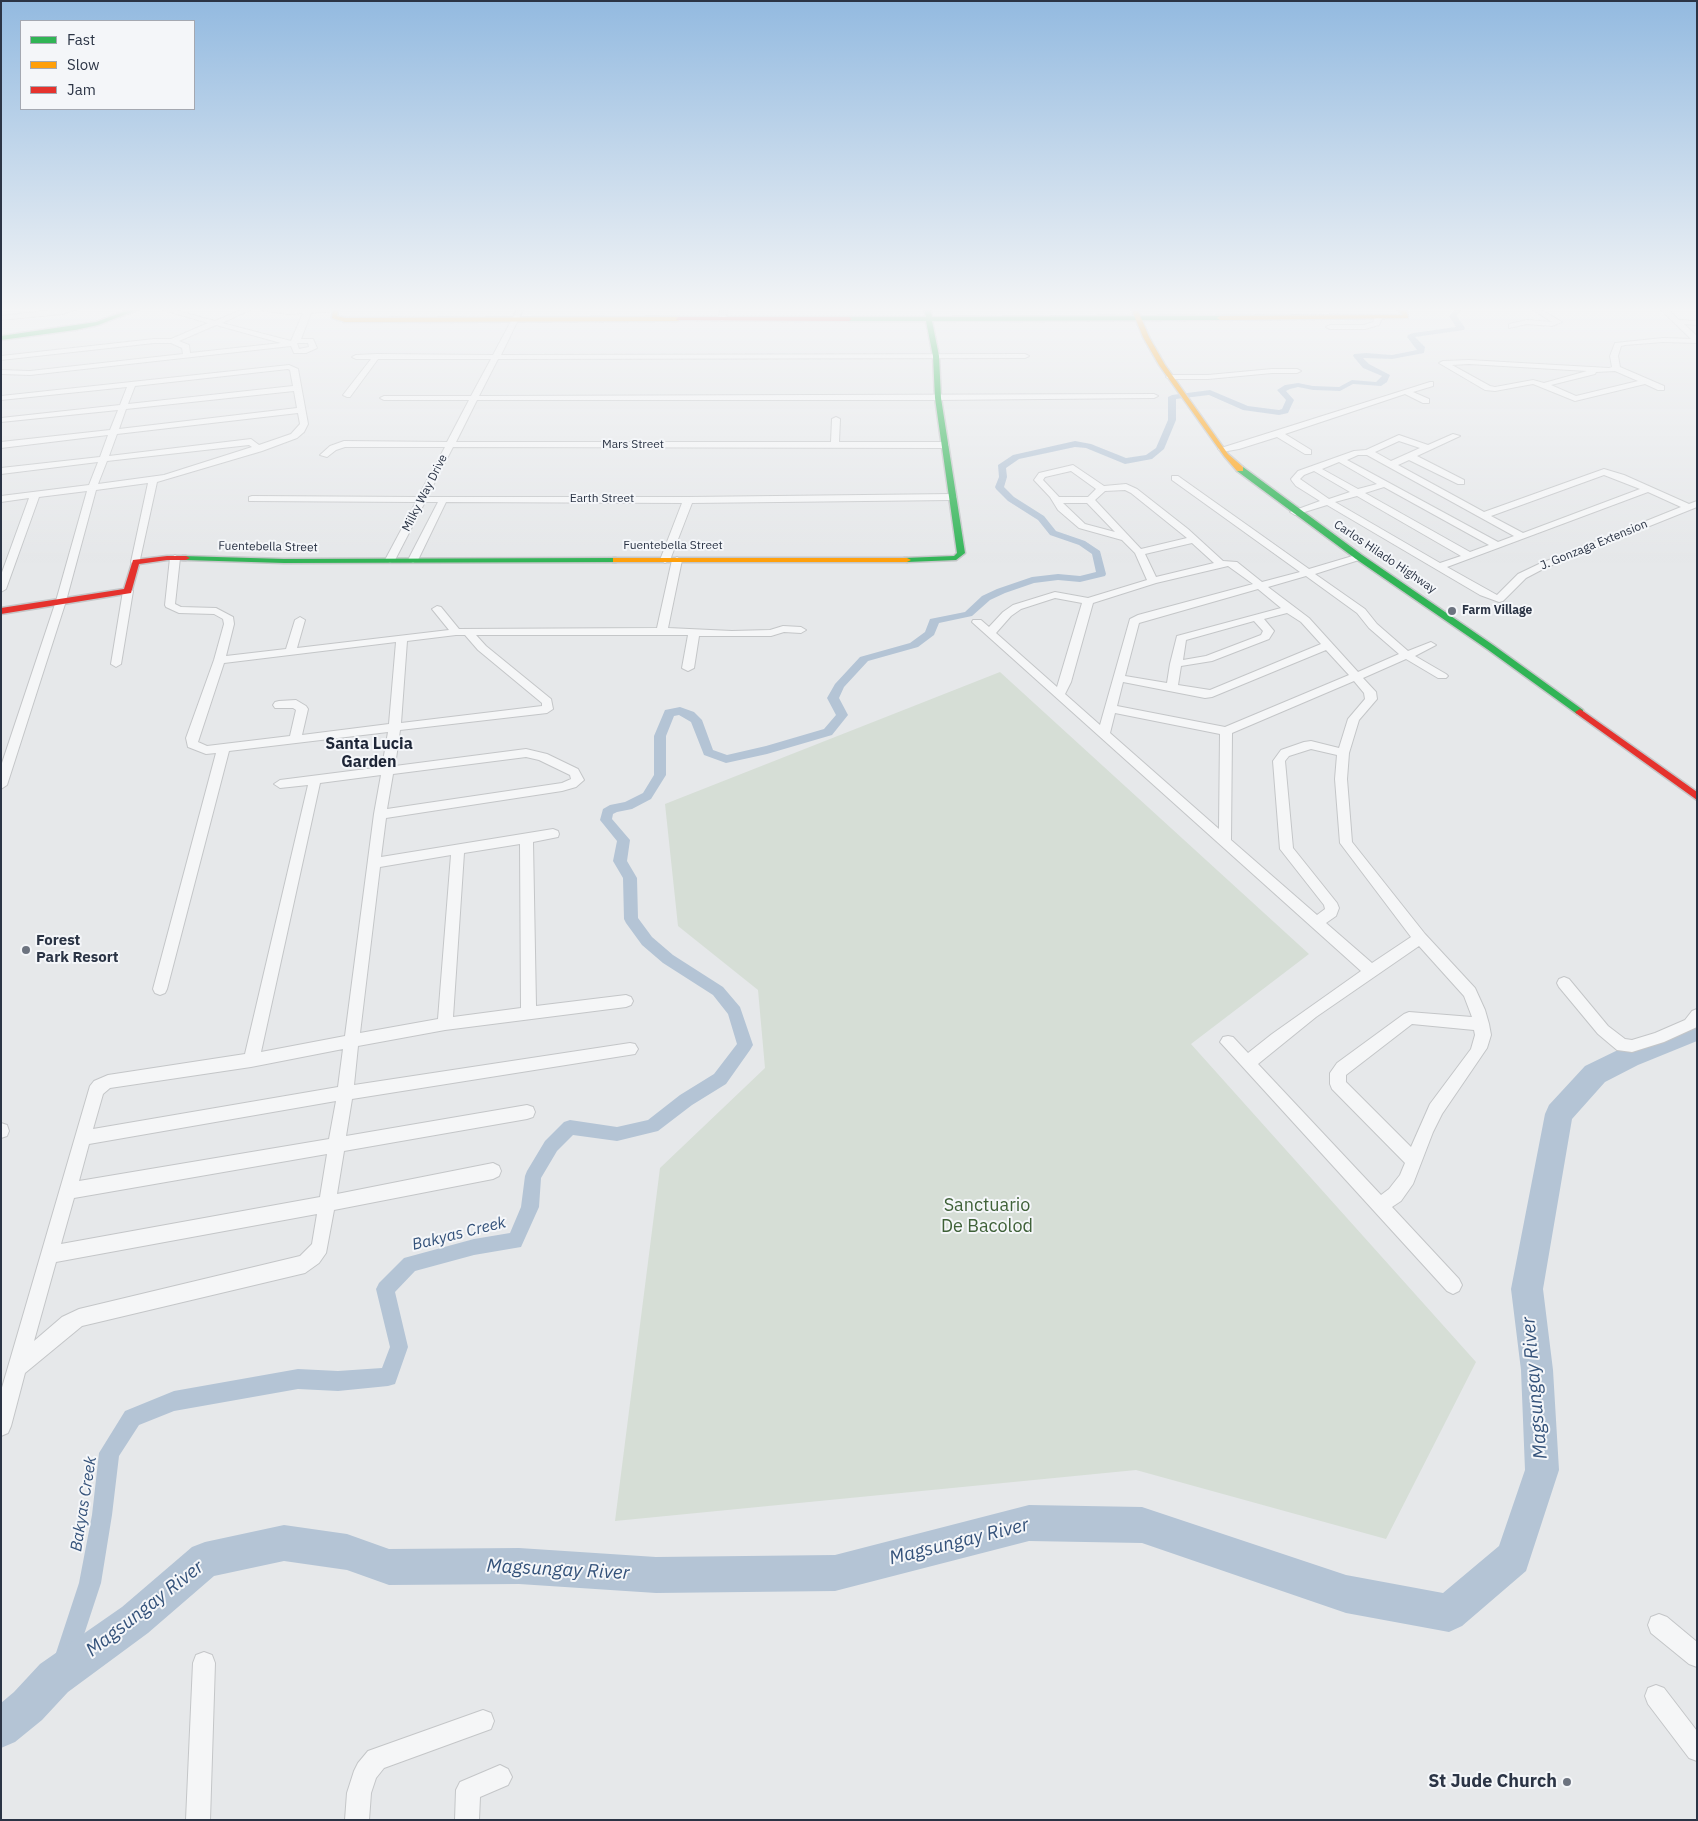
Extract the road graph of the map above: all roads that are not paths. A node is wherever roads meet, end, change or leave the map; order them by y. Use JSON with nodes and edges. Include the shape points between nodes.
{"nodes":[{"id":1,"x":48,"y":393,"type":"edge"},
{"id":2,"x":129,"y":393,"type":"edge"},
{"id":3,"x":252,"y":393,"type":"edge"},
{"id":4,"x":298,"y":393,"type":"edge"},
{"id":5,"x":478,"y":393,"type":"edge"},
{"id":6,"x":938,"y":393,"type":"edge"},
{"id":7,"x":1182,"y":393,"type":"edge"},
{"id":8,"x":1399,"y":393,"type":"edge"},
{"id":9,"x":1409,"y":393,"type":"edge"},
{"id":10,"x":1561,"y":393,"type":"edge"},
{"id":11,"x":1601,"y":393,"type":"edge"},
{"id":12,"x":1154,"y":396,"type":"dead end"},
{"id":13,"x":1,"y":398,"type":"edge"},
{"id":14,"x":384,"y":398,"type":"dead end"},
{"id":15,"x":475,"y":398,"type":"junction"},
{"id":16,"x":938,"y":398,"type":"junction"},
{"id":17,"x":1426,"y":401,"type":"dead end"},
{"id":18,"x":124,"y":407,"type":"junction"},
{"id":19,"x":302,"y":410,"type":"junction"},
{"id":20,"x":836,"y":419,"type":"dead end"},
{"id":21,"x":1,"y":420,"type":"edge"},
{"id":22,"x":114,"y":433,"type":"junction"},
{"id":23,"x":1278,"y":434,"type":"junction"},
{"id":24,"x":1456,"y":436,"type":"dead end"},
{"id":25,"x":450,"y":444,"type":"junction"},
{"id":26,"x":1,"y":445,"type":"edge"},
{"id":27,"x":835,"y":445,"type":"junction"},
{"id":28,"x":945,"y":445,"type":"junction"},
{"id":29,"x":1428,"y":448,"type":"junction"},
{"id":30,"x":259,"y":449,"type":"junction"},
{"id":31,"x":1222,"y":449,"type":"junction"},
{"id":32,"x":1308,"y":452,"type":"dead end"},
{"id":33,"x":1368,"y":452,"type":"junction"},
{"id":34,"x":324,"y":455,"type":"dead end"},
{"id":35,"x":1408,"y":456,"type":"junction"},
{"id":36,"x":103,"y":459,"type":"junction"},
{"id":37,"x":1341,"y":460,"type":"junction"},
{"id":38,"x":1392,"y":464,"type":"junction"},
{"id":39,"x":1316,"y":469,"type":"junction"},
{"id":40,"x":1,"y":471,"type":"edge"},
{"id":41,"x":1174,"y":478,"type":"dead end"},
{"id":42,"x":153,"y":480,"type":"junction"},
{"id":43,"x":1385,"y":484,"type":"junction"},
{"id":44,"x":92,"y":488,"type":"junction"},
{"id":45,"x":1102,"y":489,"type":"junction"},
{"id":46,"x":1439,"y":490,"type":"junction"},
{"id":47,"x":1646,"y":490,"type":"junction"},
{"id":48,"x":1359,"y":493,"type":"junction"},
{"id":49,"x":35,"y":495,"type":"junction"},
{"id":50,"x":952,"y":496,"type":"junction"},
{"id":51,"x":422,"y":498,"type":"junction"},
{"id":52,"x":1,"y":499,"type":"edge"},
{"id":53,"x":252,"y":499,"type":"dead end"},
{"id":54,"x":688,"y":500,"type":"junction"},
{"id":55,"x":1056,"y":500,"type":"junction"},
{"id":56,"x":1090,"y":500,"type":"junction"},
{"id":57,"x":1328,"y":502,"type":"junction"},
{"id":58,"x":442,"y":503,"type":"dead end"},
{"id":59,"x":1692,"y":506,"type":"edge"},
{"id":60,"x":1295,"y":512,"type":"junction"},
{"id":61,"x":1484,"y":515,"type":"junction"},
{"id":62,"x":1522,"y":536,"type":"junction"},
{"id":63,"x":1122,"y":537,"type":"junction"},
{"id":64,"x":1192,"y":540,"type":"junction"},
{"id":65,"x":1496,"y":546,"type":"junction"},
{"id":66,"x":1139,"y":552,"type":"junction"},
{"id":67,"x":1469,"y":556,"type":"junction"},
{"id":68,"x":1359,"y":557,"type":"junction"},
{"id":69,"x":175,"y":558,"type":"junction"},
{"id":70,"x":390,"y":560,"type":"junction"},
{"id":71,"x":413,"y":560,"type":"junction"},
{"id":72,"x":671,"y":560,"type":"junction"},
{"id":73,"x":136,"y":562,"type":"junction"},
{"id":74,"x":1220,"y":564,"type":"junction"},
{"id":75,"x":1442,"y":566,"type":"junction"},
{"id":76,"x":1308,"y":573,"type":"junction"},
{"id":77,"x":1153,"y":581,"type":"junction"},
{"id":78,"x":1260,"y":586,"type":"junction"},
{"id":79,"x":1,"y":589,"type":"edge"},
{"id":80,"x":128,"y":591,"type":"junction"},
{"id":81,"x":1088,"y":601,"type":"junction"},
{"id":82,"x":61,"y":602,"type":"junction"},
{"id":83,"x":437,"y":609,"type":"dead end"},
{"id":84,"x":1289,"y":609,"type":"junction"},
{"id":85,"x":1,"y":611,"type":"edge"},
{"id":86,"x":1257,"y":618,"type":"junction"},
{"id":87,"x":300,"y":620,"type":"dead end"},
{"id":88,"x":977,"y":622,"type":"dead end"},
{"id":89,"x":801,"y":630,"type":"dead end"},
{"id":90,"x":662,"y":631,"type":"junction"},
{"id":91,"x":456,"y":632,"type":"junction"},
{"id":92,"x":468,"y":632,"type":"junction"},
{"id":93,"x":694,"y":633,"type":"junction"},
{"id":94,"x":990,"y":633,"type":"junction"},
{"id":95,"x":402,"y":638,"type":"junction"},
{"id":96,"x":1328,"y":645,"type":"junction"},
{"id":97,"x":1431,"y":645,"type":"dead end"},
{"id":98,"x":290,"y":652,"type":"junction"},
{"id":99,"x":1406,"y":655,"type":"junction"},
{"id":100,"x":219,"y":660,"type":"junction"},
{"id":101,"x":116,"y":664,"type":"dead end"},
{"id":102,"x":1175,"y":664,"type":"junction"},
{"id":103,"x":688,"y":668,"type":"dead end"},
{"id":104,"x":1442,"y":676,"type":"dead end"},
{"id":105,"x":1357,"y":677,"type":"junction"},
{"id":106,"x":1120,"y":678,"type":"junction"},
{"id":107,"x":1172,"y":687,"type":"junction"},
{"id":108,"x":1059,"y":695,"type":"junction"},
{"id":109,"x":279,"y":705,"type":"dead end"},
{"id":110,"x":1111,"y":708,"type":"junction"},
{"id":111,"x":395,"y":728,"type":"junction"},
{"id":112,"x":1226,"y":731,"type":"junction"},
{"id":113,"x":1104,"y":733,"type":"junction"},
{"id":114,"x":295,"y":740,"type":"junction"},
{"id":115,"x":223,"y":750,"type":"junction"},
{"id":116,"x":1344,"y":753,"type":"junction"},
{"id":117,"x":386,"y":770,"type":"junction"},
{"id":118,"x":314,"y":779,"type":"junction"},
{"id":119,"x":280,"y":784,"type":"dead end"},
{"id":120,"x":1,"y":785,"type":"edge"},
{"id":121,"x":1697,"y":798,"type":"edge"},
{"id":122,"x":380,"y":814,"type":"junction"},
{"id":123,"x":553,"y":834,"type":"dead end"},
{"id":124,"x":526,"y":839,"type":"junction"},
{"id":125,"x":1225,"y":842,"type":"junction"},
{"id":126,"x":458,"y":849,"type":"junction"},
{"id":127,"x":374,"y":863,"type":"junction"},
{"id":128,"x":1317,"y":922,"type":"junction"},
{"id":129,"x":1420,"y":938,"type":"junction"},
{"id":130,"x":1371,"y":970,"type":"junction"},
{"id":131,"x":1564,"y":983,"type":"dead end"},
{"id":132,"x":160,"y":989,"type":"dead end"},
{"id":133,"x":626,"y":1001,"type":"dead end"},
{"id":134,"x":529,"y":1014,"type":"junction"},
{"id":135,"x":1697,"y":1016,"type":"edge"},
{"id":136,"x":445,"y":1024,"type":"junction"},
{"id":137,"x":1481,"y":1024,"type":"junction"},
{"id":138,"x":1228,"y":1042,"type":"dead end"},
{"id":139,"x":351,"y":1043,"type":"junction"},
{"id":140,"x":630,"y":1049,"type":"dead end"},
{"id":141,"x":251,"y":1060,"type":"junction"},
{"id":142,"x":1248,"y":1063,"type":"junction"},
{"id":143,"x":345,"y":1093,"type":"junction"},
{"id":144,"x":527,"y":1112,"type":"dead end"},
{"id":145,"x":82,"y":1138,"type":"junction"},
{"id":146,"x":337,"y":1146,"type":"junction"},
{"id":147,"x":1414,"y":1161,"type":"junction"},
{"id":148,"x":493,"y":1171,"type":"dead end"},
{"id":149,"x":67,"y":1191,"type":"junction"},
{"id":150,"x":326,"y":1204,"type":"junction"},
{"id":151,"x":1380,"y":1205,"type":"junction"},
{"id":152,"x":49,"y":1255,"type":"junction"},
{"id":153,"x":1453,"y":1285,"type":"dead end"},
{"id":154,"x":17,"y":1368,"type":"junction"},
{"id":155,"x":1,"y":1426,"type":"edge"},
{"id":156,"x":1659,"y":1625,"type":"dead end"},
{"id":157,"x":1697,"y":1656,"type":"edge"},
{"id":158,"x":204,"y":1663,"type":"dead end"},
{"id":159,"x":1656,"y":1696,"type":"dead end"},
{"id":160,"x":484,"y":1721,"type":"dead end"},
{"id":161,"x":1697,"y":1750,"type":"edge"},
{"id":162,"x":500,"y":1777,"type":"dead end"},
{"id":163,"x":198,"y":1820,"type":"edge"},
{"id":164,"x":357,"y":1820,"type":"edge"},
{"id":165,"x":467,"y":1820,"type":"edge"}],
"edges":[{"from":1,"to":13,"type":"street"},
{"from":2,"to":18,"type":"street"},
{"from":3,"to":18,"type":"street"},
{"from":4,"to":19,"type":"street"},
{"from":5,"to":15,"type":"street","name":"Milky Way Drive"},
{"from":6,"to":16,"type":"street","name":"Fuentebella Street"},
{"from":7,"to":31,"type":"street","name":"Carlos Hilado Highway"},
{"from":8,"to":23,"type":"street"},
{"from":9,"to":17,"type":"street"},
{"from":10,"to":11,"type":"street","via":[[1578,399]]},
{"from":12,"to":16,"type":"street"},
{"from":14,"to":15,"type":"street"},
{"from":15,"to":16,"type":"street"},
{"from":15,"to":25,"type":"street","name":"Milky Way Drive"},
{"from":16,"to":28,"type":"street","name":"Fuentebella Street"},
{"from":18,"to":21,"type":"street"},
{"from":18,"to":22,"type":"street"},
{"from":19,"to":22,"type":"street"},
{"from":19,"to":30,"type":"street","via":[[304,424],[299,433]]},
{"from":20,"to":27,"type":"street"},
{"from":22,"to":26,"type":"street"},
{"from":22,"to":36,"type":"street"},
{"from":23,"to":31,"type":"street"},
{"from":23,"to":32,"type":"street"},
{"from":24,"to":29,"type":"street"},
{"from":25,"to":27,"type":"street","name":"Mars Street"},
{"from":25,"to":34,"type":"street","name":"Mars Street","via":[[344,444]]},
{"from":25,"to":51,"type":"street","name":"Milky Way Drive"},
{"from":27,"to":28,"type":"street","name":"Mars Street"},
{"from":28,"to":50,"type":"street","name":"Fuentebella Street"},
{"from":29,"to":33,"type":"street","via":[[1402,438]]},
{"from":29,"to":35,"type":"street"},
{"from":30,"to":36,"type":"street","via":[[251,442],[240,442]]},
{"from":30,"to":42,"type":"street"},
{"from":31,"to":60,"type":"street","name":"Carlos Hilado Highway","via":[[1244,473]]},
{"from":33,"to":37,"type":"street"},
{"from":33,"to":38,"type":"street"},
{"from":35,"to":38,"type":"street"},
{"from":35,"to":46,"type":"street","via":[[1466,481]]},
{"from":36,"to":40,"type":"street"},
{"from":36,"to":44,"type":"street"},
{"from":37,"to":39,"type":"street"},
{"from":37,"to":43,"type":"street"},
{"from":38,"to":46,"type":"street"},
{"from":39,"to":48,"type":"street"},
{"from":39,"to":57,"type":"street","via":[[1301,473],[1295,479]]},
{"from":41,"to":76,"type":"street"},
{"from":42,"to":44,"type":"street"},
{"from":42,"to":73,"type":"street"},
{"from":43,"to":48,"type":"street"},
{"from":43,"to":65,"type":"street"},
{"from":44,"to":49,"type":"street"},
{"from":44,"to":82,"type":"street"},
{"from":45,"to":55,"type":"street","via":[[1073,468],[1039,476],[1039,482]]},
{"from":45,"to":56,"type":"street"},
{"from":45,"to":64,"type":"street","via":[[1129,488]]},
{"from":46,"to":61,"type":"street"},
{"from":47,"to":59,"type":"street"},
{"from":47,"to":61,"type":"street","via":[[1604,472]]},
{"from":47,"to":62,"type":"street"},
{"from":48,"to":57,"type":"street"},
{"from":48,"to":67,"type":"street"},
{"from":49,"to":52,"type":"street"},
{"from":49,"to":79,"type":"street"},
{"from":50,"to":54,"type":"street","name":"Earth Street"},
{"from":50,"to":72,"type":"street","name":"Fuentebella Street","via":[[960,553],[956,558]]},
{"from":51,"to":53,"type":"street","name":"Earth Street"},
{"from":51,"to":54,"type":"street","name":"Earth Street"},
{"from":51,"to":70,"type":"street","name":"Milky Way Drive"},
{"from":54,"to":72,"type":"street"},
{"from":55,"to":56,"type":"street"},
{"from":55,"to":63,"type":"street","via":[[1084,527]]},
{"from":56,"to":63,"type":"street"},
{"from":57,"to":60,"type":"street"},
{"from":57,"to":75,"type":"street"},
{"from":58,"to":71,"type":"street"},
{"from":59,"to":75,"type":"street","name":"J. Gonzaga Extension","via":[[1529,572],[1500,599],[1484,593]]},
{"from":60,"to":68,"type":"street","name":"Carlos Hilado Highway"},
{"from":61,"to":62,"type":"street"},
{"from":62,"to":65,"type":"street"},
{"from":63,"to":66,"type":"street"},
{"from":64,"to":66,"type":"street"},
{"from":64,"to":74,"type":"street"},
{"from":65,"to":67,"type":"street"},
{"from":66,"to":77,"type":"street"},
{"from":67,"to":75,"type":"street"},
{"from":68,"to":76,"type":"street"},
{"from":68,"to":121,"type":"street","name":"Carlos Hilado Highway","via":[[1484,642]]},
{"from":69,"to":70,"type":"street","name":"Fuentebella Street"},
{"from":69,"to":73,"type":"street","name":"Fuentebella Street"},
{"from":69,"to":100,"type":"street","via":[[170,605],[179,610],[216,611],[228,617]]},
{"from":70,"to":71,"type":"street","name":"Fuentebella Street"},
{"from":71,"to":72,"type":"street","name":"Fuentebella Street"},
{"from":72,"to":90,"type":"street"},
{"from":73,"to":80,"type":"street"},
{"from":74,"to":77,"type":"street"},
{"from":74,"to":78,"type":"street","via":[[1234,564]]},
{"from":76,"to":78,"type":"street"},
{"from":76,"to":99,"type":"street","via":[[1361,611]]},
{"from":77,"to":81,"type":"street"},
{"from":78,"to":84,"type":"street"},
{"from":78,"to":106,"type":"street","via":[[1134,621]]},
{"from":80,"to":82,"type":"street"},
{"from":80,"to":101,"type":"street"},
{"from":81,"to":94,"type":"street","via":[[1055,595],[1017,606]]},
{"from":81,"to":108,"type":"street"},
{"from":82,"to":85,"type":"street"},
{"from":82,"to":120,"type":"street"},
{"from":83,"to":91,"type":"street"},
{"from":84,"to":86,"type":"street"},
{"from":84,"to":96,"type":"street","via":[[1306,620]]},
{"from":86,"to":102,"type":"street","via":[[1181,638]]},
{"from":86,"to":102,"type":"street","via":[[1269,631],[1265,637],[1208,659]]},
{"from":87,"to":98,"type":"street"},
{"from":88,"to":94,"type":"street"},
{"from":89,"to":93,"type":"street"},
{"from":90,"to":92,"type":"street"},
{"from":90,"to":93,"type":"street"},
{"from":91,"to":92,"type":"street"},
{"from":91,"to":95,"type":"street"},
{"from":92,"to":111,"type":"street","via":[[482,648],[546,702],[547,709]]},
{"from":93,"to":103,"type":"street"},
{"from":94,"to":108,"type":"street"},
{"from":95,"to":98,"type":"street"},
{"from":95,"to":111,"type":"street"},
{"from":96,"to":105,"type":"street"},
{"from":96,"to":107,"type":"street","via":[[1212,693]]},
{"from":97,"to":99,"type":"street"},
{"from":98,"to":100,"type":"street"},
{"from":99,"to":104,"type":"street"},
{"from":99,"to":105,"type":"street"},
{"from":100,"to":115,"type":"street","via":[[192,744],[206,750]]},
{"from":102,"to":107,"type":"street"},
{"from":105,"to":112,"type":"street"},
{"from":105,"to":116,"type":"street","via":[[1370,692],[1371,699],[1354,719]]},
{"from":106,"to":107,"type":"street"},
{"from":106,"to":110,"type":"street"},
{"from":108,"to":113,"type":"street"},
{"from":109,"to":114,"type":"street","via":[[296,704],[302,709]]},
{"from":110,"to":112,"type":"street"},
{"from":110,"to":113,"type":"street"},
{"from":111,"to":114,"type":"street"},
{"from":111,"to":117,"type":"street"},
{"from":112,"to":125,"type":"street"},
{"from":113,"to":125,"type":"street"},
{"from":114,"to":115,"type":"street"},
{"from":115,"to":132,"type":"street"},
{"from":116,"to":128,"type":"street","via":[[1311,745],[1285,753],[1279,761],[1287,848],[1332,908]]},
{"from":116,"to":129,"type":"street","via":[[1340,779],[1346,843]]},
{"from":117,"to":118,"type":"street"},
{"from":117,"to":122,"type":"street"},
{"from":117,"to":122,"type":"street","via":[[526,753],[567,768],[578,780],[562,787]]},
{"from":118,"to":119,"type":"street"},
{"from":118,"to":141,"type":"street"},
{"from":122,"to":127,"type":"street"},
{"from":123,"to":124,"type":"street"},
{"from":124,"to":126,"type":"street"},
{"from":124,"to":134,"type":"street"},
{"from":125,"to":128,"type":"street"},
{"from":126,"to":127,"type":"street"},
{"from":126,"to":136,"type":"street"},
{"from":127,"to":139,"type":"street"},
{"from":128,"to":130,"type":"street"},
{"from":129,"to":130,"type":"street"},
{"from":129,"to":137,"type":"street","via":[[1470,992]]},
{"from":130,"to":142,"type":"street"},
{"from":131,"to":135,"type":"street","via":[[1603,1030],[1622,1045],[1632,1046],[1659,1038],[1690,1024]]},
{"from":133,"to":134,"type":"street"},
{"from":134,"to":136,"type":"street"},
{"from":136,"to":139,"type":"street"},
{"from":137,"to":147,"type":"street","via":[[1482,1043],[1436,1109]]},
{"from":137,"to":147,"type":"street","via":[[1409,1018],[1338,1073],[1338,1084]]},
{"from":138,"to":142,"type":"street"},
{"from":139,"to":141,"type":"street"},
{"from":139,"to":143,"type":"street"},
{"from":140,"to":143,"type":"street"},
{"from":141,"to":145,"type":"street","via":[[108,1082],[96,1092]]},
{"from":142,"to":151,"type":"street"},
{"from":143,"to":145,"type":"street"},
{"from":143,"to":146,"type":"street"},
{"from":144,"to":146,"type":"street"},
{"from":145,"to":149,"type":"street"},
{"from":146,"to":149,"type":"street"},
{"from":146,"to":150,"type":"street"},
{"from":147,"to":151,"type":"street","via":[[1407,1179],[1394,1195]]},
{"from":148,"to":150,"type":"street"},
{"from":149,"to":152,"type":"street"},
{"from":150,"to":152,"type":"street"},
{"from":150,"to":154,"type":"street","via":[[320,1247],[305,1264],[79,1318]]},
{"from":151,"to":153,"type":"street"},
{"from":152,"to":154,"type":"street"},
{"from":154,"to":155,"type":"street"},
{"from":156,"to":157,"type":"street"},
{"from":158,"to":163,"type":"street"},
{"from":159,"to":161,"type":"street"},
{"from":160,"to":164,"type":"street","via":[[376,1760],[366,1771],[359,1793]]},
{"from":162,"to":165,"type":"street","via":[[468,1790]]}]}
